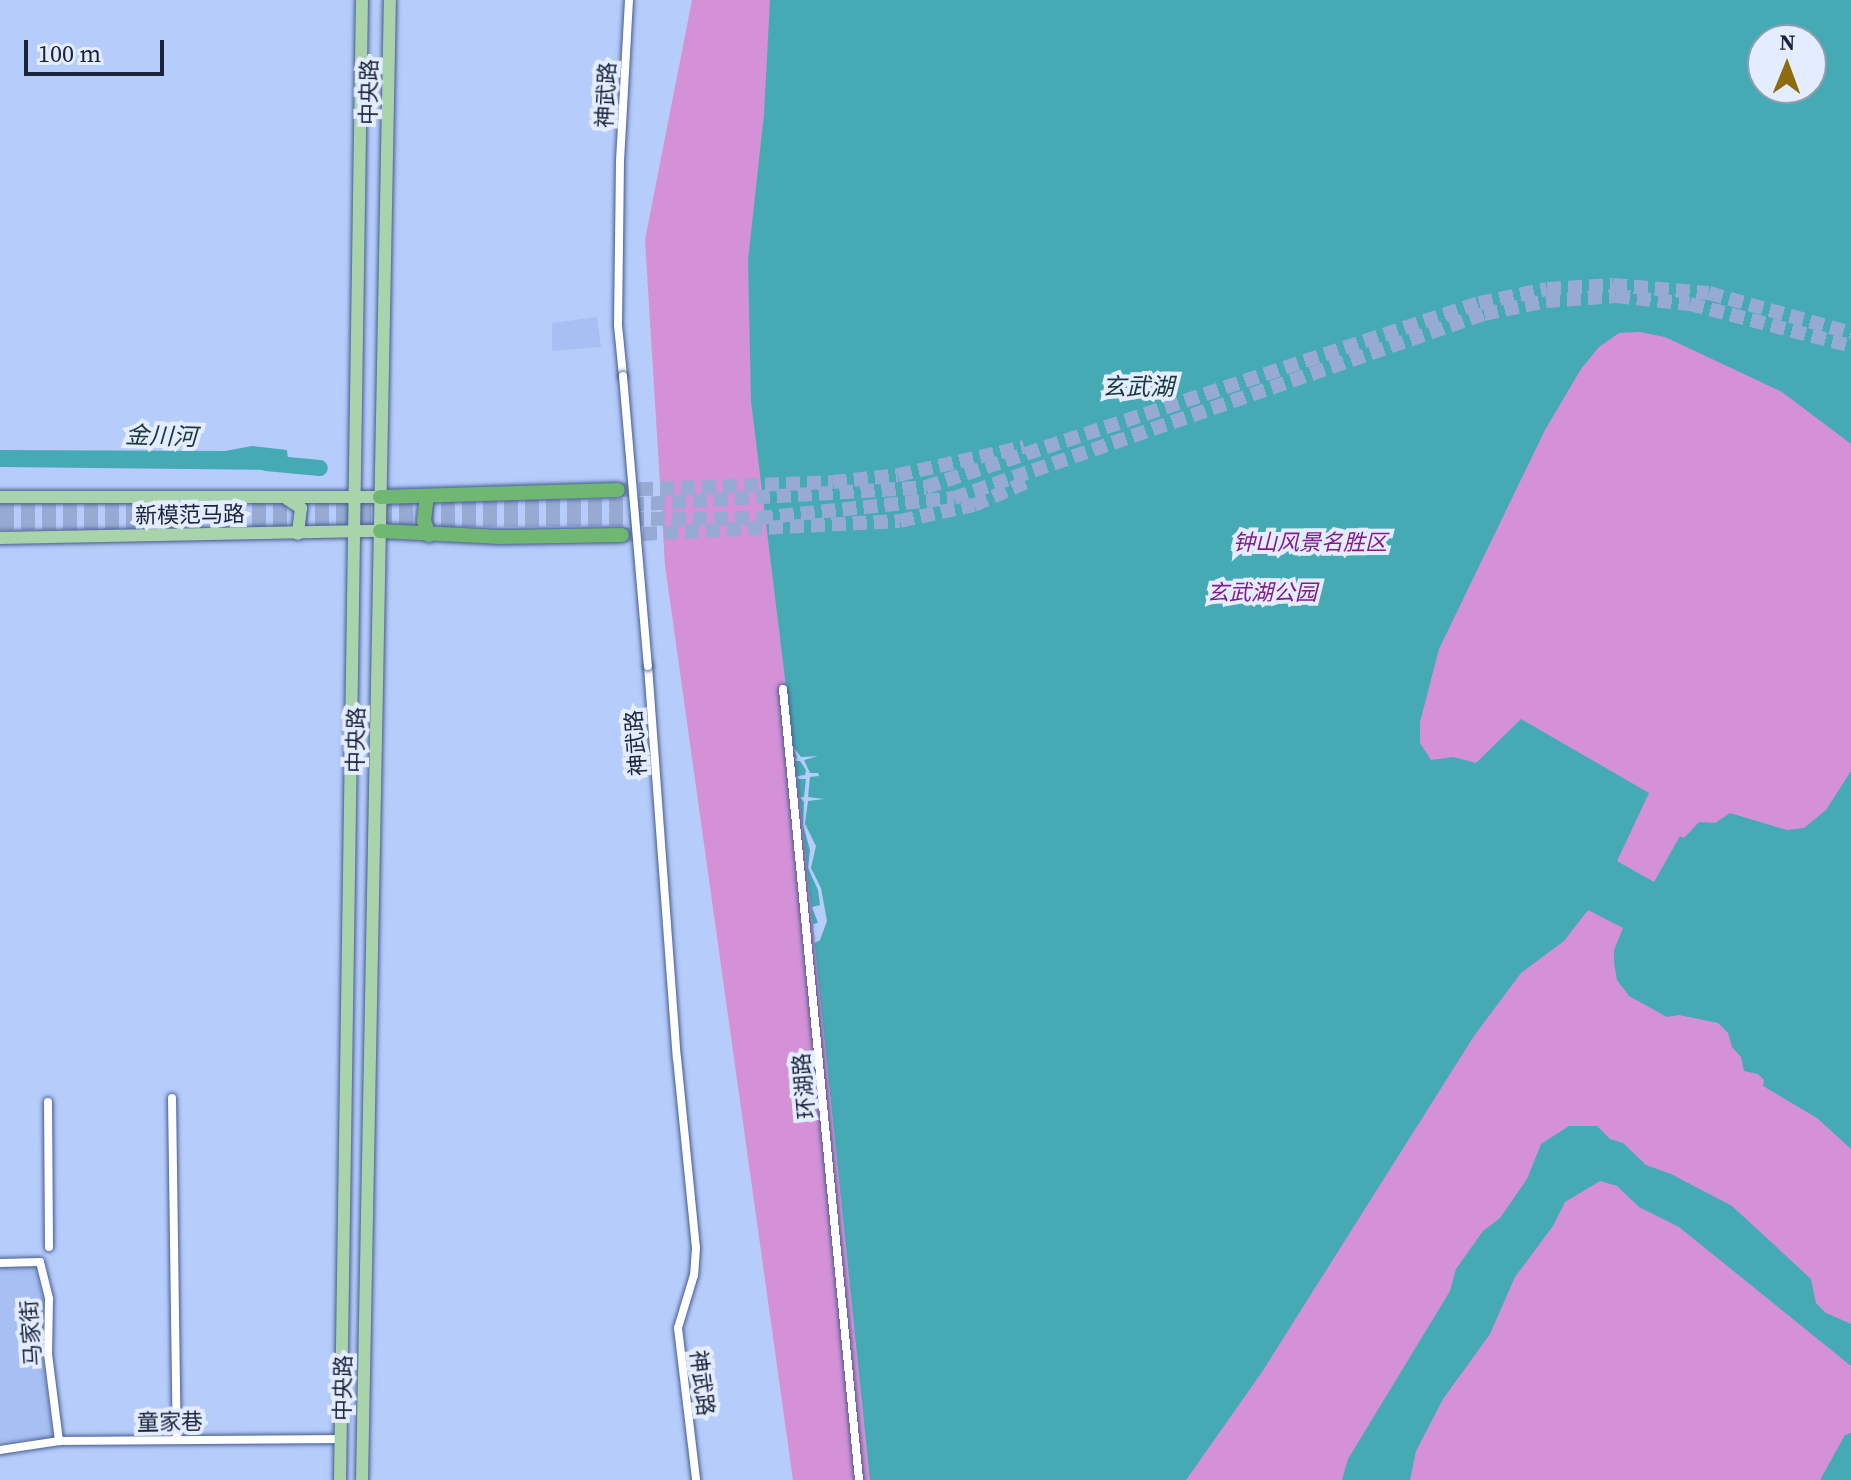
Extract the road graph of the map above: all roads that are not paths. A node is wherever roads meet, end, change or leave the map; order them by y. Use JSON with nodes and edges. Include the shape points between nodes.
{"nodes":[{"id":1,"x":362,"y":0,"type":"edge"},
{"id":2,"x":390,"y":0,"type":"edge"},
{"id":3,"x":629,"y":0,"type":"edge"},
{"id":4,"x":618,"y":490,"type":"tunnel mouth"},
{"id":5,"x":427,"y":496,"type":"junction"},
{"id":6,"x":0,"y":497,"type":"edge"},
{"id":7,"x":353,"y":497,"type":"junction"},
{"id":8,"x":380,"y":497,"type":"junction"},
{"id":9,"x":287,"y":499,"type":"junction"},
{"id":10,"x":380,"y":531,"type":"junction"},
{"id":11,"x":354,"y":532,"type":"junction"},
{"id":12,"x":298,"y":534,"type":"junction"},
{"id":13,"x":429,"y":535,"type":"junction"},
{"id":14,"x":622,"y":535,"type":"tunnel mouth"},
{"id":15,"x":0,"y":538,"type":"edge"},
{"id":16,"x":783,"y":689,"type":"dead end"},
{"id":17,"x":172,"y":1098,"type":"dead end"},
{"id":18,"x":48,"y":1102,"type":"dead end"},
{"id":19,"x":49,"y":1247,"type":"dead end"},
{"id":20,"x":0,"y":1263,"type":"edge"},
{"id":21,"x":341,"y":1439,"type":"junction"},
{"id":22,"x":177,"y":1440,"type":"junction"},
{"id":23,"x":59,"y":1441,"type":"junction"},
{"id":24,"x":0,"y":1450,"type":"edge"},
{"id":25,"x":340,"y":1480,"type":"edge"},
{"id":26,"x":362,"y":1480,"type":"edge"},
{"id":27,"x":696,"y":1480,"type":"edge"},
{"id":28,"x":859,"y":1480,"type":"edge"}],
"edges":[{"from":1,"to":7,"type":"main road","name":"中央路"},
{"from":2,"to":8,"type":"main road","name":"中央路"},
{"from":3,"to":27,"type":"street","name":"神武路","bridge":true,"via":[[618,325],[696,1248],[678,1328]]},
{"from":4,"to":5,"type":"highway"},
{"from":5,"to":8,"type":"highway"},
{"from":5,"to":13,"type":"highway","via":[[424,521]]},
{"from":6,"to":9,"type":"main road","name":"新模范马路"},
{"from":7,"to":8,"type":"main road","name":"新模范马路"},
{"from":7,"to":9,"type":"main road","name":"新模范马路"},
{"from":7,"to":11,"type":"main road","name":"中央路"},
{"from":8,"to":10,"type":"main road","name":"中央路"},
{"from":9,"to":12,"type":"main road","via":[[301,508]]},
{"from":10,"to":11,"type":"main road","name":"新模范马路"},
{"from":10,"to":13,"type":"highway"},
{"from":10,"to":26,"type":"main road","name":"中央路"},
{"from":11,"to":12,"type":"main road","name":"新模范马路"},
{"from":11,"to":21,"type":"main road","name":"中央路"},
{"from":12,"to":15,"type":"main road","name":"新模范马路"},
{"from":13,"to":14,"type":"highway"},
{"from":16,"to":28,"type":"street","name":"环湖路"},
{"from":17,"to":22,"type":"street"},
{"from":18,"to":19,"type":"street"},
{"from":20,"to":23,"type":"street","name":"马家街","via":[[40,1262],[49,1299],[48,1354]]},
{"from":21,"to":22,"type":"street","name":"童家巷"},
{"from":21,"to":25,"type":"main road","name":"中央路"},
{"from":22,"to":23,"type":"street","name":"童家巷"},
{"from":23,"to":24,"type":"street","name":"童家巷"}]}
